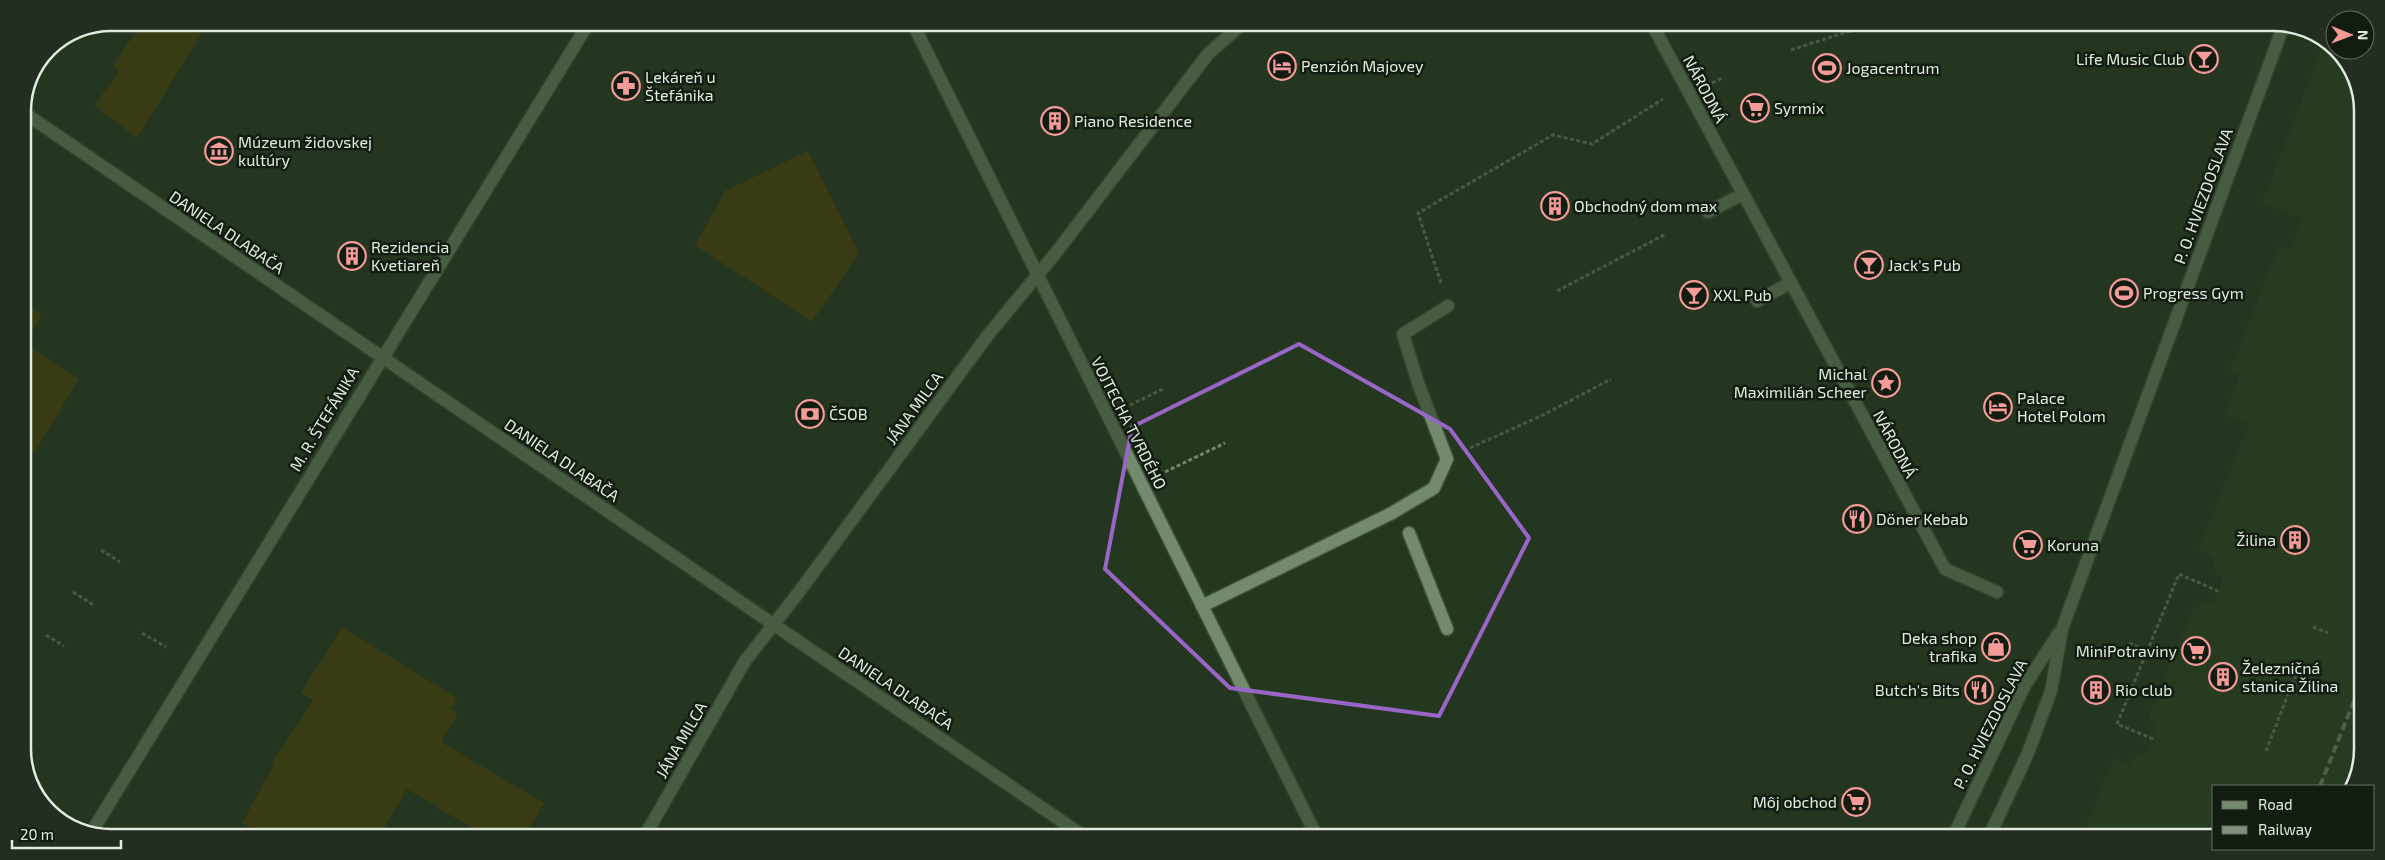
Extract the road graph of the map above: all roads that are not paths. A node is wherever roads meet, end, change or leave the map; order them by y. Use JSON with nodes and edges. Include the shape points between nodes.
{"nodes":[{"id":1,"x":584,"y":31,"type":"edge"},
{"id":2,"x":916,"y":31,"type":"edge"},
{"id":3,"x":1234,"y":31,"type":"edge"},
{"id":4,"x":1655,"y":31,"type":"edge"},
{"id":5,"x":2280,"y":32,"type":"edge"},
{"id":6,"x":31,"y":117,"type":"edge"},
{"id":7,"x":1743,"y":194,"type":"junction"},
{"id":8,"x":1708,"y":212,"type":"dead end"},
{"id":9,"x":1037,"y":276,"type":"junction"},
{"id":10,"x":1790,"y":283,"type":"junction"},
{"id":11,"x":1757,"y":301,"type":"dead end"},
{"id":12,"x":1448,"y":306,"type":"road end"},
{"id":13,"x":381,"y":357,"type":"junction"},
{"id":14,"x":1408,"y":534,"type":"dead end"},
{"id":15,"x":1997,"y":592,"type":"dead end"},
{"id":16,"x":1202,"y":606,"type":"junction"},
{"id":17,"x":773,"y":624,"type":"junction"},
{"id":18,"x":1448,"y":629,"type":"dead end"},
{"id":19,"x":2062,"y":629,"type":"junction"},
{"id":20,"x":95,"y":827,"type":"edge"},
{"id":21,"x":649,"y":829,"type":"edge"},
{"id":22,"x":1073,"y":829,"type":"edge"},
{"id":23,"x":1313,"y":829,"type":"edge"},
{"id":24,"x":1957,"y":829,"type":"edge"},
{"id":25,"x":1993,"y":829,"type":"edge"}],
"edges":[{"from":1,"to":13,"type":"street","name":"M. R. ŠTEFÁNIKA"},
{"from":2,"to":9,"type":"street","name":"VOJTECHA TVRDÉHO"},
{"from":3,"to":9,"type":"street","name":"JÁNA MILCA","via":[[1208,54]]},
{"from":4,"to":7,"type":"street","name":"NÁRODNÁ"},
{"from":5,"to":19,"type":"street","name":"P. O. HVIEZDOSLAVA"},
{"from":6,"to":13,"type":"street","name":"DANIELA DLABAČA"},
{"from":7,"to":8,"type":"street"},
{"from":7,"to":10,"type":"street","name":"NÁRODNÁ"},
{"from":9,"to":16,"type":"street","name":"VOJTECHA TVRDÉHO"},
{"from":9,"to":17,"type":"street","name":"JÁNA MILCA","via":[[988,335]]},
{"from":10,"to":11,"type":"street"},
{"from":10,"to":15,"type":"street","name":"NÁRODNÁ","via":[[1945,570]]},
{"from":12,"to":16,"type":"street","via":[[1404,334],[1418,383],[1447,459],[1434,488]]},
{"from":13,"to":17,"type":"street","name":"DANIELA DLABAČA"},
{"from":13,"to":20,"type":"street","name":"M. R. ŠTEFÁNIKA"},
{"from":14,"to":18,"type":"street"},
{"from":16,"to":23,"type":"street","name":"VOJTECHA TVRDÉHO"},
{"from":17,"to":21,"type":"street","name":"JÁNA MILCA","via":[[745,661]]},
{"from":17,"to":22,"type":"street","name":"DANIELA DLABAČA"},
{"from":19,"to":24,"type":"street","name":"P. O. HVIEZDOSLAVA","via":[[2025,684]]},
{"from":19,"to":25,"type":"street","name":"P. O. HVIEZDOSLAVA","via":[[2051,690],[2028,753]]}]}
